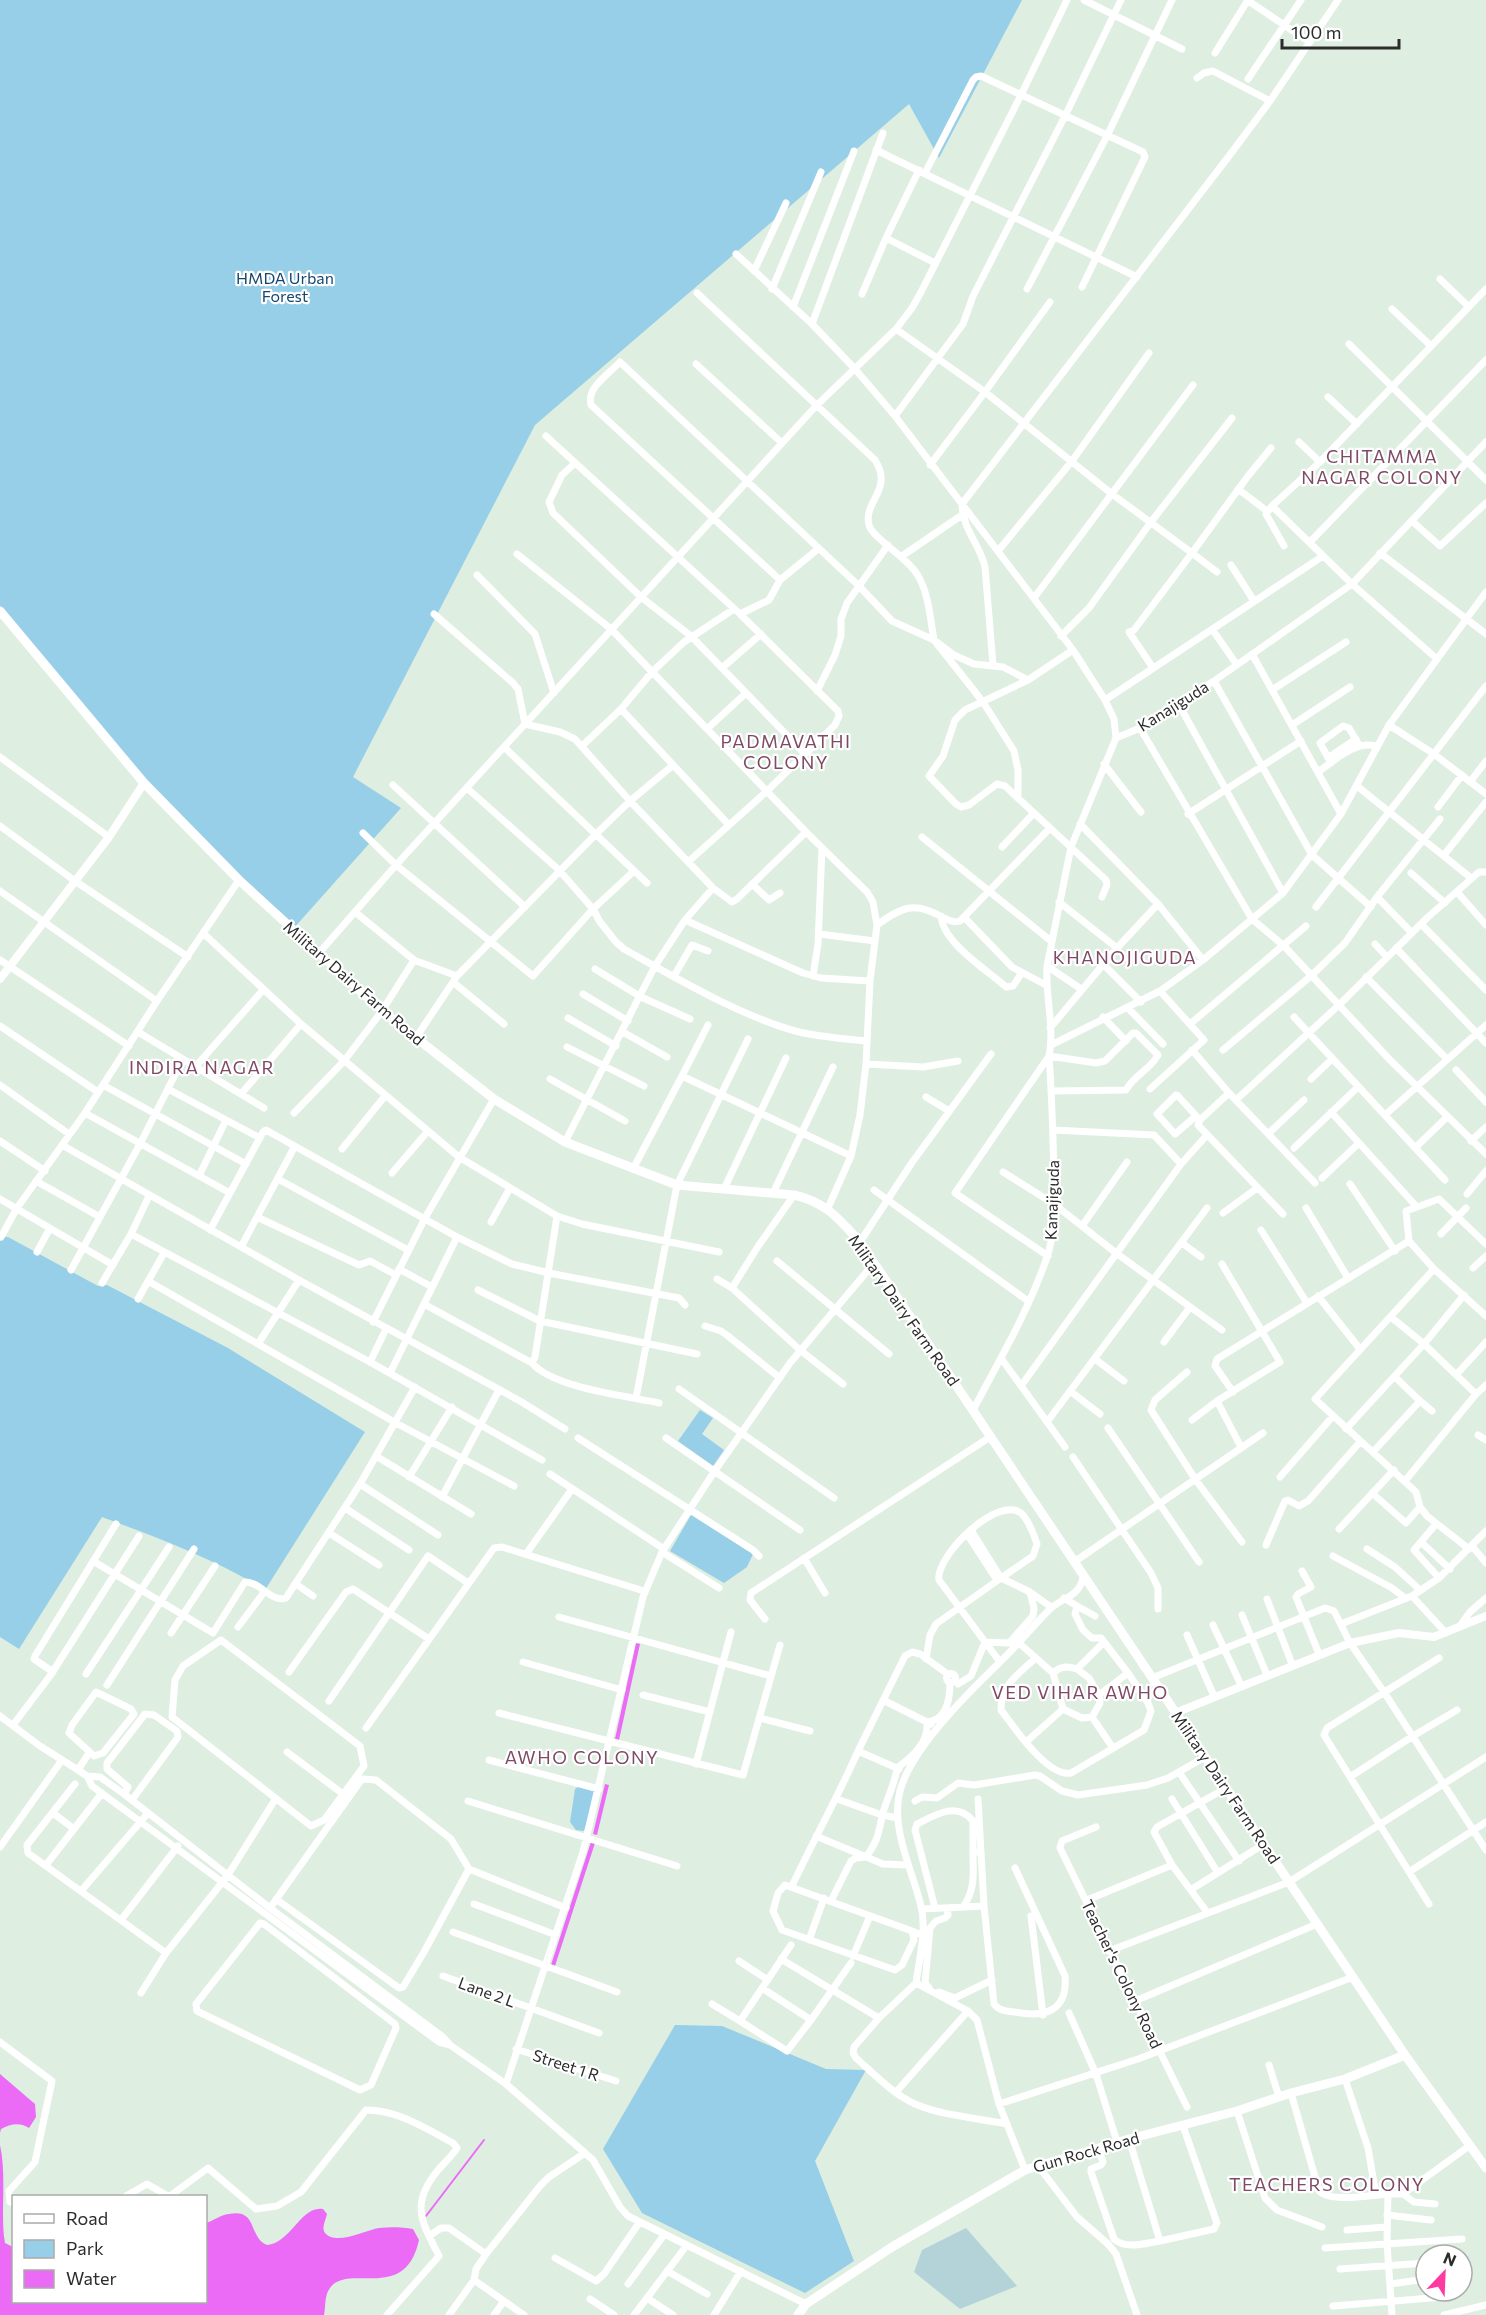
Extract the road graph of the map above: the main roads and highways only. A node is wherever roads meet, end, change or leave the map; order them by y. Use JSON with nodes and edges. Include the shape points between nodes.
{"nodes":[{"id":1,"x":0,"y":610,"type":"edge"},
{"id":2,"x":1405,"y":2055,"type":"junction"},
{"id":3,"x":1486,"y":2168,"type":"edge"},
{"id":4,"x":798,"y":2315,"type":"edge"}],
"edges":[{"from":1,"to":2,"type":"main road","name":"Military Dairy Farm Road","via":[[144,783],[238,880],[382,1011],[494,1099],[566,1142],[677,1185],[794,1195],[828,1208],[860,1242]]},
{"from":2,"to":3,"type":"main road","name":"Military Dairy Farm Road"},
{"from":2,"to":4,"type":"main road","name":"Gun Rock Road","via":[[1345,2079],[1025,2170],[892,2247],[806,2304]]}]}
